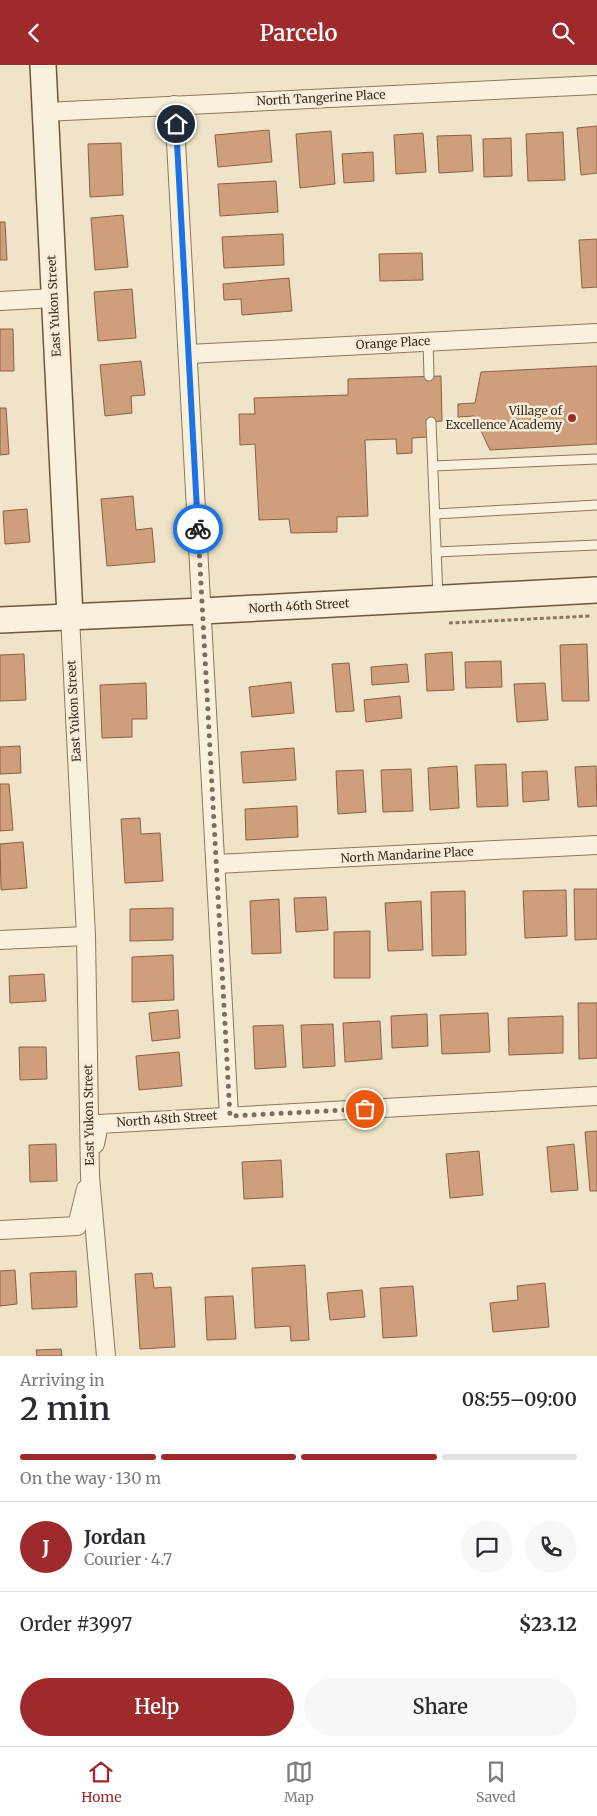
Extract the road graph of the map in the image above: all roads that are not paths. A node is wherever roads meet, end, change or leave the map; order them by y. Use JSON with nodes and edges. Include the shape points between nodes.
{"nodes":[{"id":1,"x":43,"y":65,"type":"edge"},
{"id":2,"x":597,"y":85,"type":"edge"},
{"id":3,"x":174,"y":105,"type":"junction"},
{"id":4,"x":46,"y":112,"type":"junction"},
{"id":5,"x":54,"y":298,"type":"junction"},
{"id":6,"x":0,"y":301,"type":"edge"},
{"id":7,"x":597,"y":333,"type":"edge"},
{"id":8,"x":428,"y":342,"type":"junction"},
{"id":9,"x":189,"y":354,"type":"junction"},
{"id":10,"x":429,"y":376,"type":"dead end"},
{"id":11,"x":432,"y":422,"type":"dead end"},
{"id":12,"x":597,"y":459,"type":"edge"},
{"id":13,"x":434,"y":466,"type":"junction"},
{"id":14,"x":597,"y":505,"type":"edge"},
{"id":15,"x":435,"y":514,"type":"junction"},
{"id":16,"x":597,"y":545,"type":"edge"},
{"id":17,"x":436,"y":552,"type":"junction"},
{"id":18,"x":597,"y":590,"type":"edge"},
{"id":19,"x":438,"y":598,"type":"junction"},
{"id":20,"x":202,"y":611,"type":"junction"},
{"id":21,"x":70,"y":616,"type":"junction"},
{"id":22,"x":0,"y":620,"type":"edge"},
{"id":23,"x":597,"y":845,"type":"edge"},
{"id":24,"x":216,"y":864,"type":"junction"},
{"id":25,"x":86,"y":936,"type":"junction"},
{"id":26,"x":0,"y":940,"type":"edge"},
{"id":27,"x":597,"y":1096,"type":"edge"},
{"id":28,"x":230,"y":1116,"type":"junction"},
{"id":29,"x":90,"y":1177,"type":"junction"},
{"id":30,"x":0,"y":1230,"type":"edge"},
{"id":31,"x":106,"y":1356,"type":"edge"}],
"edges":[{"from":1,"to":4,"type":"street","name":"East Yukon Street"},
{"from":2,"to":3,"type":"street","name":"North Tangerine Place"},
{"from":3,"to":4,"type":"street","name":"North Tangerine Place"},
{"from":3,"to":9,"type":"street"},
{"from":4,"to":5,"type":"street","name":"East Yukon Street"},
{"from":5,"to":6,"type":"street"},
{"from":5,"to":21,"type":"street","name":"East Yukon Street"},
{"from":7,"to":8,"type":"street","name":"Orange Place"},
{"from":8,"to":9,"type":"street","name":"Orange Place"},
{"from":8,"to":10,"type":"lane"},
{"from":9,"to":20,"type":"street"},
{"from":11,"to":13,"type":"lane"},
{"from":12,"to":13,"type":"lane"},
{"from":13,"to":15,"type":"lane"},
{"from":14,"to":15,"type":"lane"},
{"from":15,"to":17,"type":"lane"},
{"from":16,"to":17,"type":"lane"},
{"from":17,"to":19,"type":"lane"},
{"from":18,"to":19,"type":"street","name":"North 46th Street"},
{"from":19,"to":20,"type":"street","name":"North 46th Street"},
{"from":20,"to":21,"type":"street","name":"North 46th Street"},
{"from":20,"to":24,"type":"street"},
{"from":21,"to":22,"type":"street","name":"North 46th Street"},
{"from":21,"to":25,"type":"street","name":"East Yukon Street"},
{"from":23,"to":24,"type":"street","name":"North Mandarine Place"},
{"from":24,"to":28,"type":"street"},
{"from":25,"to":26,"type":"street"},
{"from":25,"to":29,"type":"street","name":"East Yukon Street"},
{"from":27,"to":28,"type":"street","name":"North 48th Street"},
{"from":28,"to":29,"type":"street","name":"North 48th Street","via":[[99,1124]]},
{"from":29,"to":30,"type":"street","name":"North 48th Street","via":[[77,1226]]},
{"from":29,"to":31,"type":"street","name":"East Yukon Street"}]}
